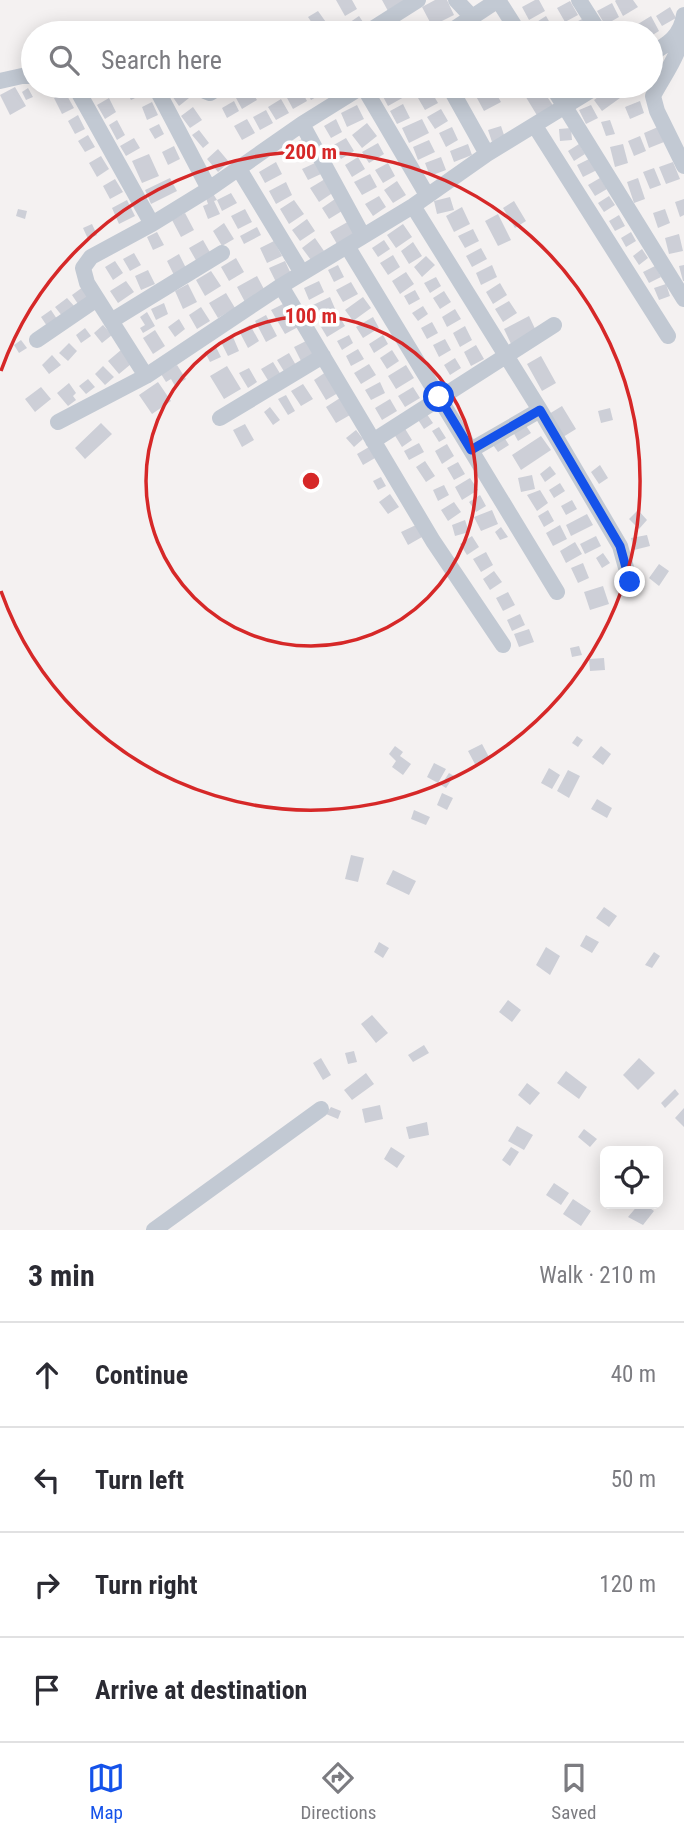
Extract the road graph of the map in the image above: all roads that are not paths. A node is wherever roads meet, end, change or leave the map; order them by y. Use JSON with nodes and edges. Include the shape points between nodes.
{"nodes":[{"id":1,"x":418,"y":0,"type":"edge"},
{"id":2,"x":456,"y":0,"type":"edge"},
{"id":3,"x":498,"y":0,"type":"edge"},
{"id":4,"x":579,"y":0,"type":"edge"},
{"id":5,"x":471,"y":17,"type":"junction"},
{"id":6,"x":683,"y":20,"type":"edge"},
{"id":7,"x":385,"y":21,"type":"edge"},
{"id":8,"x":465,"y":21,"type":"edge"},
{"id":9,"x":511,"y":21,"type":"edge"},
{"id":10,"x":592,"y":21,"type":"edge"},
{"id":11,"x":663,"y":47,"type":"edge"},
{"id":12,"x":21,"y":76,"type":"edge"},
{"id":13,"x":663,"y":78,"type":"edge"},
{"id":14,"x":0,"y":81,"type":"edge"},
{"id":15,"x":82,"y":98,"type":"edge"},
{"id":16,"x":161,"y":98,"type":"edge"},
{"id":17,"x":337,"y":98,"type":"edge"},
{"id":18,"x":344,"y":98,"type":"edge"},
{"id":19,"x":370,"y":98,"type":"edge"},
{"id":20,"x":456,"y":98,"type":"edge"},
{"id":21,"x":559,"y":98,"type":"edge"},
{"id":22,"x":578,"y":98,"type":"edge"},
{"id":23,"x":654,"y":98,"type":"edge"},
{"id":24,"x":339,"y":101,"type":"junction"},
{"id":25,"x":564,"y":106,"type":"junction"},
{"id":26,"x":302,"y":124,"type":"junction"},
{"id":27,"x":535,"y":126,"type":"junction"},
{"id":28,"x":486,"y":153,"type":"junction"},
{"id":29,"x":684,"y":166,"type":"edge"},
{"id":30,"x":239,"y":169,"type":"junction"},
{"id":31,"x":209,"y":189,"type":"junction"},
{"id":32,"x":427,"y":195,"type":"junction"},
{"id":33,"x":413,"y":205,"type":"junction"},
{"id":34,"x":152,"y":224,"type":"junction"},
{"id":35,"x":363,"y":236,"type":"junction"},
{"id":36,"x":347,"y":246,"type":"junction"},
{"id":37,"x":222,"y":253,"type":"dead end"},
{"id":38,"x":302,"y":273,"type":"junction"},
{"id":39,"x":281,"y":286,"type":"junction"},
{"id":40,"x":97,"y":299,"type":"junction"},
{"id":41,"x":684,"y":299,"type":"edge"},
{"id":42,"x":111,"y":321,"type":"junction"},
{"id":43,"x":554,"y":325,"type":"dead end"},
{"id":44,"x":668,"y":336,"type":"dead end"},
{"id":45,"x":37,"y":340,"type":"dead end"},
{"id":46,"x":506,"y":355,"type":"junction"},
{"id":47,"x":323,"y":356,"type":"junction"},
{"id":48,"x":146,"y":376,"type":"junction"},
{"id":49,"x":439,"y":397,"type":"junction"},
{"id":50,"x":540,"y":410,"type":"junction"},
{"id":51,"x":220,"y":418,"type":"dead end"},
{"id":52,"x":58,"y":422,"type":"dead end"},
{"id":53,"x":373,"y":441,"type":"junction"},
{"id":54,"x":471,"y":450,"type":"junction"},
{"id":55,"x":630,"y":582,"type":"dead end"},
{"id":56,"x":557,"y":592,"type":"dead end"},
{"id":57,"x":503,"y":645,"type":"dead end"},
{"id":58,"x":321,"y":1109,"type":"dead end"},
{"id":59,"x":154,"y":1230,"type":"edge"}],
"edges":[{"from":1,"to":7,"type":"street"},
{"from":2,"to":5,"type":"street"},
{"from":3,"to":5,"type":"street"},
{"from":3,"to":9,"type":"street"},
{"from":4,"to":10,"type":"street"},
{"from":5,"to":8,"type":"street"},
{"from":6,"to":11,"type":"street","via":[[671,42]]},
{"from":6,"to":13,"type":"street","via":[[682,39]]},
{"from":12,"to":14,"type":"street"},
{"from":15,"to":34,"type":"street"},
{"from":16,"to":31,"type":"street"},
{"from":17,"to":24,"type":"street"},
{"from":18,"to":24,"type":"street"},
{"from":19,"to":32,"type":"street"},
{"from":20,"to":28,"type":"street"},
{"from":21,"to":25,"type":"street"},
{"from":22,"to":25,"type":"street"},
{"from":23,"to":29,"type":"street"},
{"from":24,"to":26,"type":"street"},
{"from":25,"to":27,"type":"street"},
{"from":25,"to":41,"type":"street"},
{"from":26,"to":30,"type":"street"},
{"from":26,"to":35,"type":"street"},
{"from":27,"to":28,"type":"street"},
{"from":27,"to":44,"type":"street"},
{"from":28,"to":32,"type":"street"},
{"from":30,"to":31,"type":"street"},
{"from":30,"to":38,"type":"street"},
{"from":31,"to":34,"type":"street"},
{"from":32,"to":33,"type":"street"},
{"from":33,"to":35,"type":"street"},
{"from":33,"to":46,"type":"street"},
{"from":34,"to":40,"type":"street","via":[[90,257],[83,268]]},
{"from":35,"to":36,"type":"street"},
{"from":36,"to":38,"type":"street"},
{"from":36,"to":49,"type":"street"},
{"from":37,"to":42,"type":"street"},
{"from":38,"to":39,"type":"street"},
{"from":39,"to":47,"type":"street"},
{"from":39,"to":48,"type":"street"},
{"from":40,"to":42,"type":"street"},
{"from":40,"to":45,"type":"street"},
{"from":42,"to":48,"type":"street"},
{"from":43,"to":46,"type":"street"},
{"from":46,"to":49,"type":"street"},
{"from":46,"to":50,"type":"street"},
{"from":47,"to":51,"type":"street"},
{"from":47,"to":53,"type":"street"},
{"from":48,"to":52,"type":"street"},
{"from":49,"to":53,"type":"street"},
{"from":49,"to":54,"type":"street"},
{"from":50,"to":54,"type":"street"},
{"from":50,"to":55,"type":"street","via":[[620,546]]},
{"from":53,"to":57,"type":"street"},
{"from":54,"to":56,"type":"street"},
{"from":58,"to":59,"type":"street"}]}
